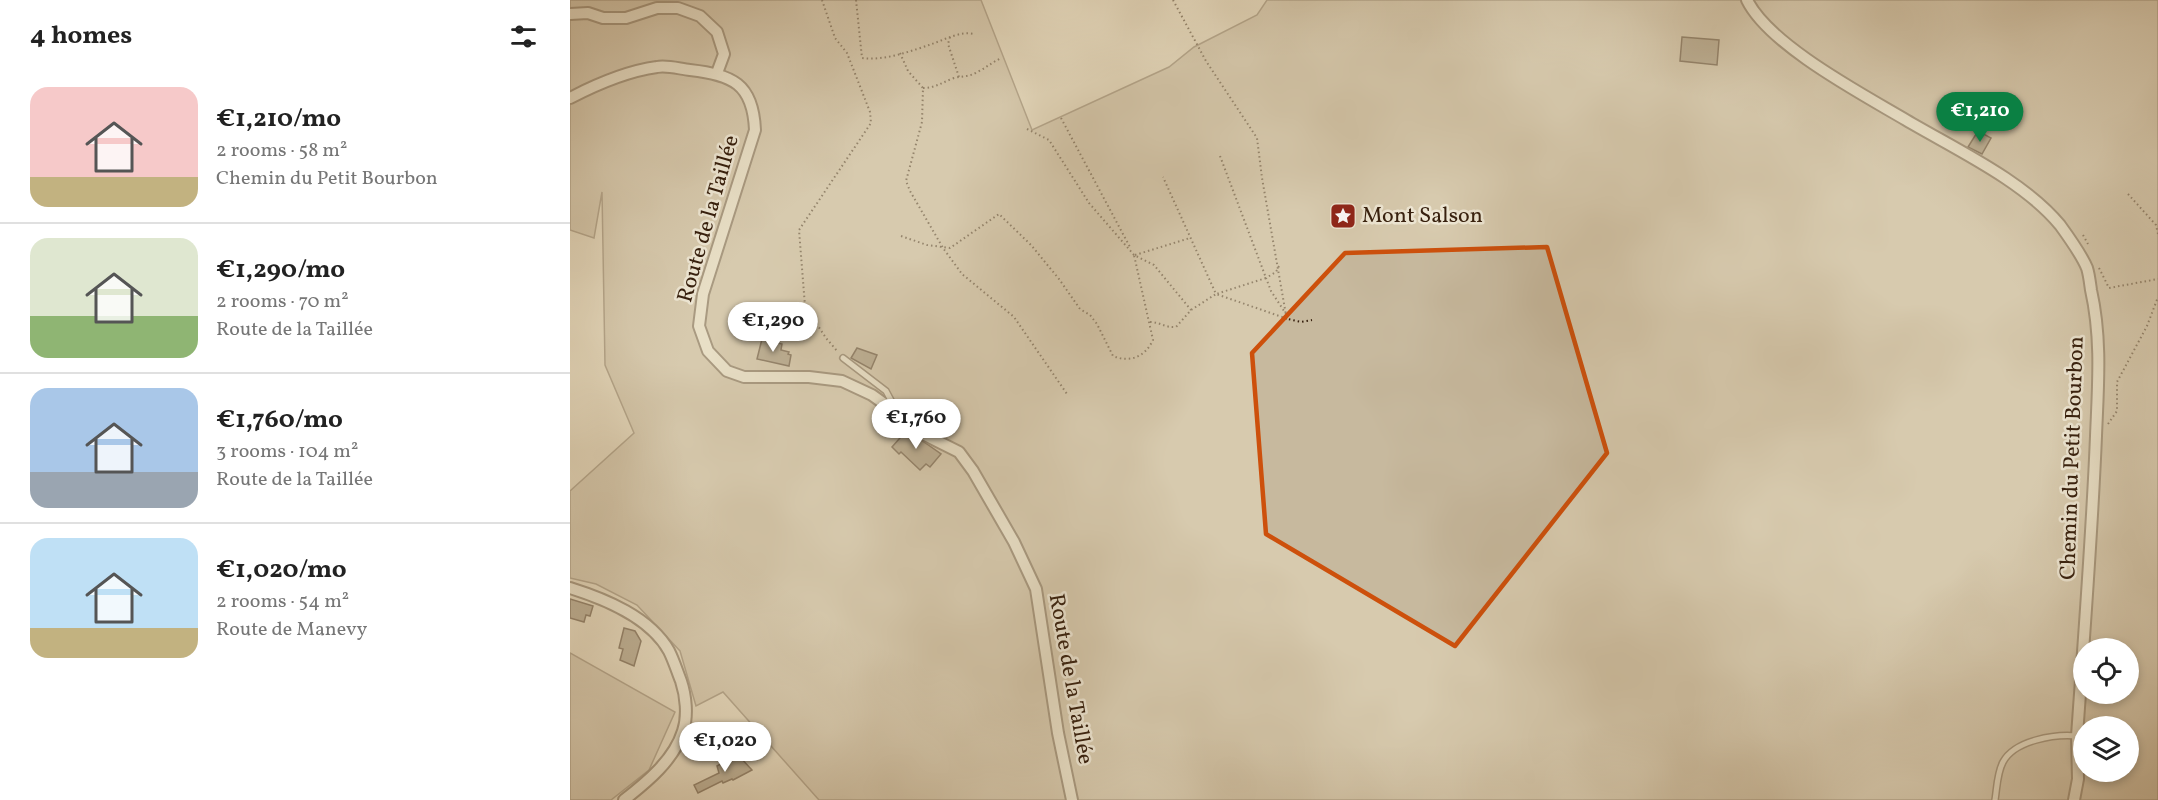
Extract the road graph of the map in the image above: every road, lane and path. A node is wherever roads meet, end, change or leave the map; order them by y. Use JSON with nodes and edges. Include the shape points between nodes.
{"nodes":[{"id":1,"x":822,"y":0,"type":"edge"},
{"id":2,"x":856,"y":0,"type":"edge"},
{"id":3,"x":1173,"y":0,"type":"edge"},
{"id":4,"x":1748,"y":0,"type":"edge"},
{"id":5,"x":570,"y":14,"type":"edge"},
{"id":6,"x":974,"y":34,"type":"dead end"},
{"id":7,"x":950,"y":37,"type":"junction"},
{"id":8,"x":900,"y":53,"type":"junction"},
{"id":9,"x":1002,"y":58,"type":"dead end"},
{"id":10,"x":717,"y":73,"type":"junction"},
{"id":11,"x":959,"y":77,"type":"junction"},
{"id":12,"x":923,"y":88,"type":"junction"},
{"id":13,"x":570,"y":98,"type":"edge"},
{"id":14,"x":1062,"y":118,"type":"dead end"},
{"id":15,"x":1027,"y":129,"type":"dead end"},
{"id":16,"x":1220,"y":156,"type":"dead end"},
{"id":17,"x":1163,"y":177,"type":"dead end"},
{"id":18,"x":2128,"y":194,"type":"dead end"},
{"id":19,"x":2158,"y":234,"type":"edge"},
{"id":20,"x":2083,"y":235,"type":"dead end"},
{"id":21,"x":901,"y":236,"type":"dead end"},
{"id":22,"x":1190,"y":238,"type":"junction"},
{"id":23,"x":2088,"y":245,"type":"dead end"},
{"id":24,"x":943,"y":248,"type":"junction"},
{"id":25,"x":1134,"y":255,"type":"junction"},
{"id":26,"x":1279,"y":266,"type":"junction"},
{"id":27,"x":2099,"y":266,"type":"dead end"},
{"id":28,"x":1266,"y":278,"type":"junction"},
{"id":29,"x":2158,"y":279,"type":"edge"},
{"id":30,"x":1216,"y":294,"type":"junction"},
{"id":31,"x":2158,"y":297,"type":"edge"},
{"id":32,"x":1191,"y":310,"type":"junction"},
{"id":33,"x":1286,"y":315,"type":"junction"},
{"id":34,"x":1288,"y":320,"type":"junction"},
{"id":35,"x":1312,"y":320,"type":"dead end"},
{"id":36,"x":1150,"y":322,"type":"junction"},
{"id":37,"x":843,"y":358,"type":"joint"},
{"id":38,"x":1067,"y":394,"type":"dead end"},
{"id":39,"x":897,"y":412,"type":"junction"},
{"id":40,"x":2096,"y":441,"type":"junction"},
{"id":41,"x":570,"y":588,"type":"edge"},
{"id":42,"x":2078,"y":716,"type":"edge"},
{"id":43,"x":2073,"y":736,"type":"edge"},
{"id":44,"x":648,"y":780,"type":"junction"},
{"id":45,"x":2077,"y":782,"type":"edge"},
{"id":46,"x":624,"y":800,"type":"edge"},
{"id":47,"x":637,"y":800,"type":"edge"},
{"id":48,"x":1072,"y":800,"type":"edge"},
{"id":49,"x":1995,"y":800,"type":"edge"},
{"id":50,"x":2074,"y":800,"type":"edge"}],
"edges":[{"from":1,"to":37,"type":"path","via":[[834,39],[847,53],[871,123],[799,230],[805,306]]},
{"from":2,"to":8,"type":"path","via":[[862,58]]},
{"from":3,"to":26,"type":"path","via":[[1206,61],[1257,138]]},
{"from":4,"to":40,"type":"street","name":"Chemin du Petit Bourbon","via":[[1771,31],[1794,50],[2010,182],[2060,226],[2086,268],[2097,316],[2100,358]]},
{"from":5,"to":10,"type":"street","via":[[626,18],[657,8],[678,8],[700,16],[717,32],[724,54]]},
{"from":6,"to":7,"type":"path"},
{"from":7,"to":8,"type":"path"},
{"from":7,"to":11,"type":"path","via":[[948,44]]},
{"from":8,"to":12,"type":"path","via":[[908,71]]},
{"from":9,"to":11,"type":"path","via":[[976,73]]},
{"from":10,"to":13,"type":"street","via":[[659,66],[627,74]]},
{"from":10,"to":39,"type":"street","name":"Route de la Taillée","via":[[732,79],[746,93],[754,111],[755,130],[702,294],[699,326],[708,351],[727,371],[744,377],[842,381]]},
{"from":11,"to":12,"type":"path","via":[[934,88]]},
{"from":12,"to":24,"type":"path","via":[[922,122],[906,181]]},
{"from":14,"to":25,"type":"path"},
{"from":15,"to":25,"type":"path","via":[[1049,140],[1089,203]]},
{"from":16,"to":28,"type":"path"},
{"from":17,"to":22,"type":"path"},
{"from":18,"to":19,"type":"path","via":[[2156,225]]},
{"from":20,"to":23,"type":"path"},
{"from":21,"to":24,"type":"path"},
{"from":22,"to":25,"type":"path"},
{"from":22,"to":30,"type":"path"},
{"from":24,"to":36,"type":"path","via":[[950,248],[999,214],[1031,245],[1080,309],[1090,315],[1113,356],[1132,359],[1149,348],[1153,340]]},
{"from":24,"to":38,"type":"path","via":[[962,274],[1014,317]]},
{"from":25,"to":32,"type":"path","via":[[1154,265]]},
{"from":25,"to":36,"type":"path"},
{"from":26,"to":28,"type":"path"},
{"from":26,"to":33,"type":"path"},
{"from":27,"to":29,"type":"path","via":[[2109,288]]},
{"from":28,"to":30,"type":"path"},
{"from":28,"to":33,"type":"path"},
{"from":30,"to":32,"type":"path"},
{"from":30,"to":34,"type":"path"},
{"from":31,"to":40,"type":"path","via":[[2117,382],[2116,411]]},
{"from":32,"to":36,"type":"path","via":[[1176,327]]},
{"from":33,"to":34,"type":"path"},
{"from":34,"to":35,"type":"path"},
{"from":37,"to":39,"type":"lane","via":[[886,391]]},
{"from":39,"to":48,"type":"street","name":"Route de la Taillée","via":[[925,435],[958,452],[973,471],[1036,589]]},
{"from":40,"to":42,"type":"street","name":"Chemin du Petit Bourbon"},
{"from":41,"to":44,"type":"street","via":[[599,597],[649,628],[668,649],[676,667],[685,694],[683,731],[669,757]]},
{"from":43,"to":49,"type":"lane","via":[[2042,740],[2014,750],[2002,764]]},
{"from":44,"to":46,"type":"street"},
{"from":44,"to":47,"type":"street"},
{"from":45,"to":50,"type":"street","name":"Chemin du Petit Bourbon"}]}
